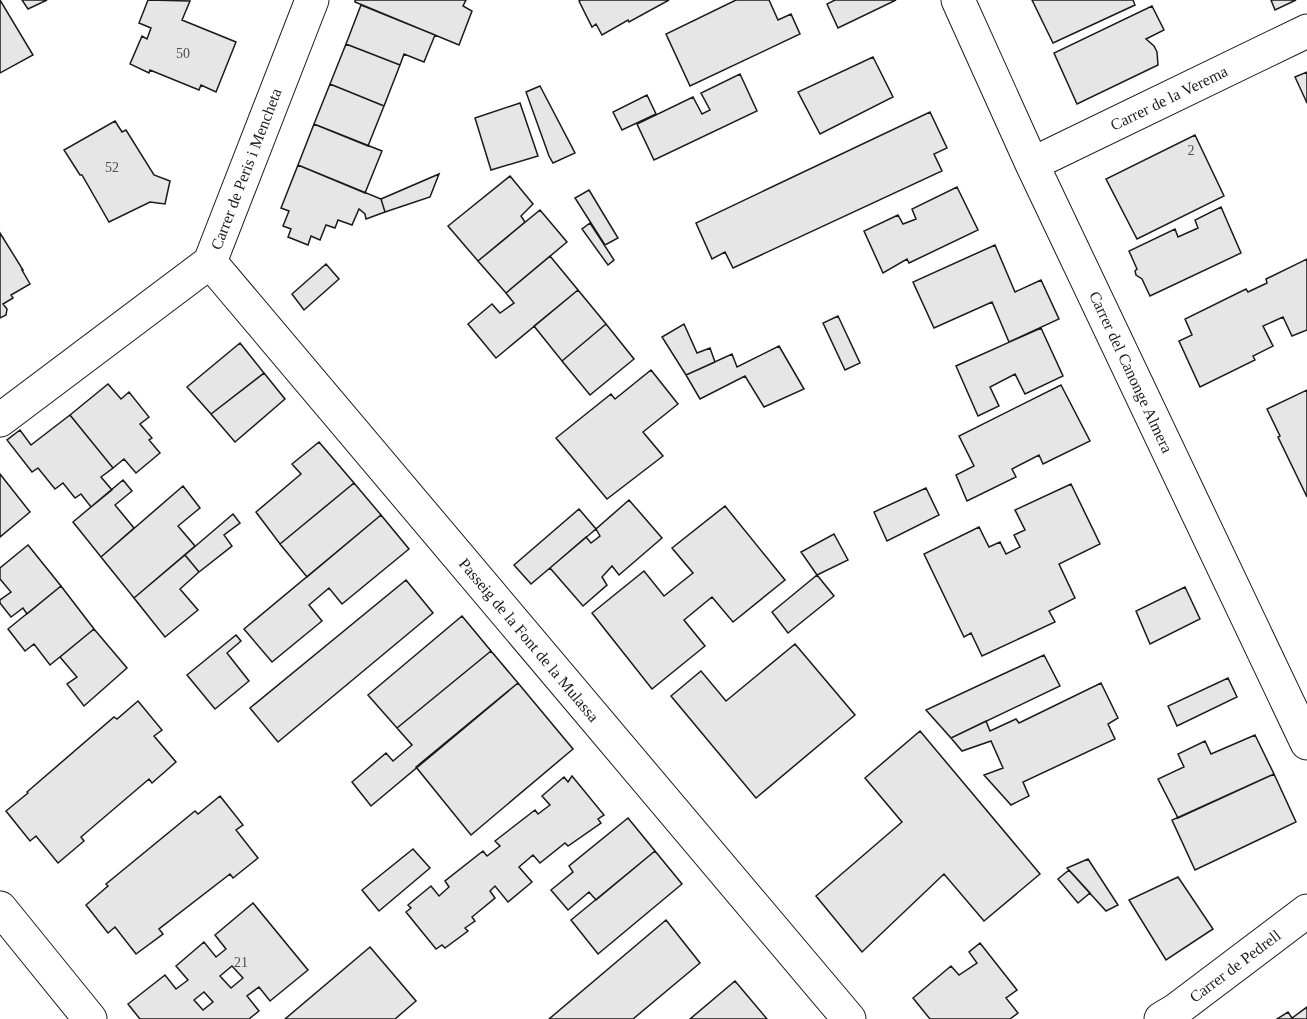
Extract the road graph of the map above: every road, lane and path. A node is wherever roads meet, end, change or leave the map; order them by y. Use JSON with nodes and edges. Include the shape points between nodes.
{"nodes":[{"id":1,"x":312,"y":0,"type":"edge"},
{"id":2,"x":958,"y":0,"type":"edge"},
{"id":3,"x":1307,"y":31,"type":"edge"},
{"id":4,"x":1032,"y":164,"type":"junction"},
{"id":5,"x":210,"y":262,"type":"junction"},
{"id":6,"x":0,"y":420,"type":"edge"},
{"id":7,"x":1307,"y":743,"type":"edge"},
{"id":8,"x":0,"y":908,"type":"edge"},
{"id":9,"x":1307,"y":911,"type":"edge"},
{"id":10,"x":90,"y":1019,"type":"edge"},
{"id":11,"x":849,"y":1019,"type":"edge"},
{"id":12,"x":1161,"y":1019,"type":"edge"}],
"edges":[{"from":1,"to":5,"type":"street","name":"Carrer de Peris i Mencheta"},
{"from":2,"to":4,"type":"street","name":"Carrer del Canonge Almera"},
{"from":3,"to":4,"type":"street","name":"Carrer de la Verema"},
{"from":4,"to":7,"type":"street","name":"Carrer del Canonge Almera"},
{"from":5,"to":6,"type":"street","name":"Carrer de Peris i Mencheta"},
{"from":5,"to":11,"type":"street","name":"Passeig de la Font de la Mulassa"},
{"from":8,"to":10,"type":"street"},
{"from":9,"to":12,"type":"street","name":"Carrer de Pedrell"}]}
